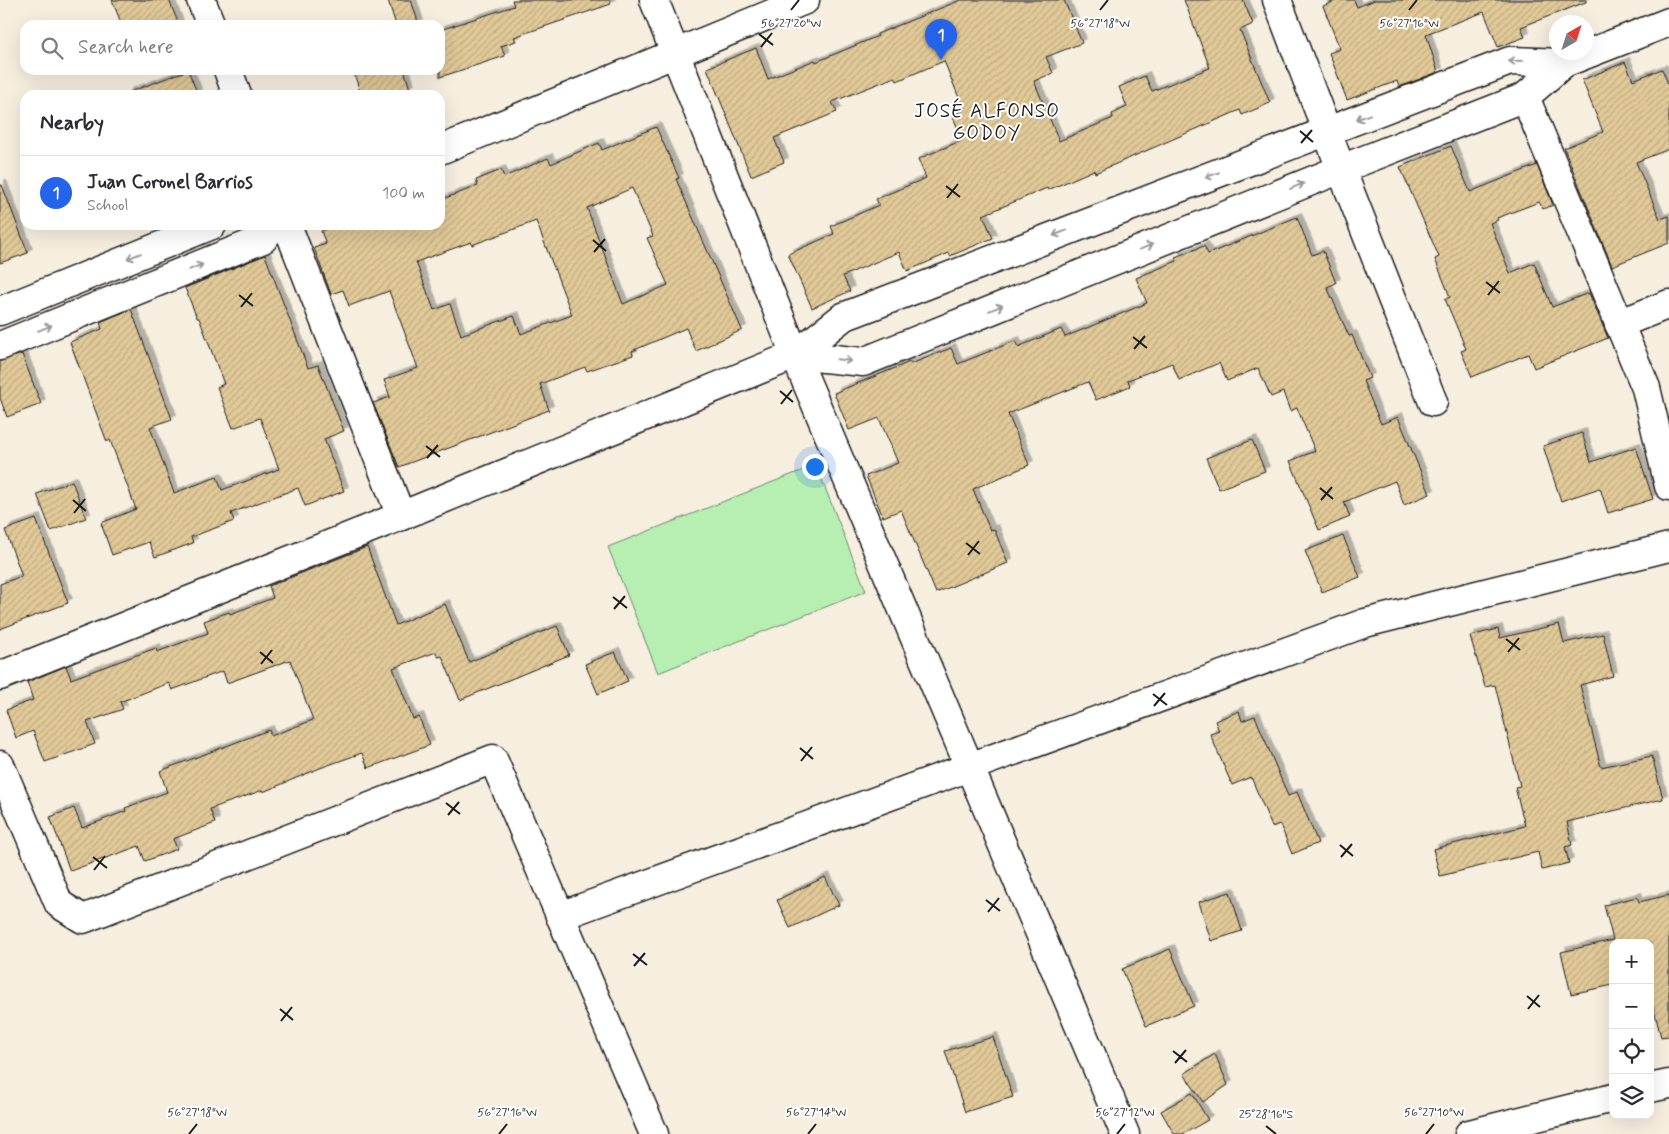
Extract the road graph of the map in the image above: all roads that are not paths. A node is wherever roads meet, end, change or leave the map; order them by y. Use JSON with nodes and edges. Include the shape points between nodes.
{"nodes":[{"id":1,"x":201,"y":0,"type":"edge"},
{"id":2,"x":654,"y":0,"type":"edge"},
{"id":3,"x":805,"y":0,"type":"edge"},
{"id":4,"x":1276,"y":0,"type":"edge"},
{"id":5,"x":209,"y":20,"type":"edge"},
{"id":6,"x":1669,"y":22,"type":"edge"},
{"id":7,"x":676,"y":53,"type":"junction"},
{"id":8,"x":1564,"y":63,"type":"junction"},
{"id":9,"x":230,"y":75,"type":"edge"},
{"id":10,"x":235,"y":90,"type":"edge"},
{"id":11,"x":1525,"y":97,"type":"junction"},
{"id":12,"x":1326,"y":131,"type":"junction"},
{"id":13,"x":445,"y":148,"type":"edge"},
{"id":14,"x":1341,"y":169,"type":"junction"},
{"id":15,"x":200,"y":230,"type":"edge"},
{"id":16,"x":270,"y":230,"type":"edge"},
{"id":17,"x":289,"y":230,"type":"edge"},
{"id":18,"x":1669,"y":304,"type":"edge"},
{"id":19,"x":0,"y":311,"type":"edge"},
{"id":20,"x":1619,"y":324,"type":"junction"},
{"id":21,"x":0,"y":346,"type":"edge"},
{"id":22,"x":795,"y":355,"type":"junction"},
{"id":23,"x":1433,"y":402,"type":"dead end"},
{"id":24,"x":1669,"y":486,"type":"edge"},
{"id":25,"x":401,"y":516,"type":"junction"},
{"id":26,"x":1669,"y":547,"type":"edge"},
{"id":27,"x":0,"y":676,"type":"edge"},
{"id":28,"x":0,"y":765,"type":"edge"},
{"id":29,"x":970,"y":767,"type":"junction"},
{"id":30,"x":560,"y":916,"type":"junction"},
{"id":31,"x":1669,"y":1084,"type":"edge"},
{"id":32,"x":1654,"y":1087,"type":"edge"},
{"id":33,"x":1609,"y":1099,"type":"edge"},
{"id":34,"x":654,"y":1134,"type":"edge"},
{"id":35,"x":1125,"y":1134,"type":"edge"},
{"id":36,"x":1469,"y":1134,"type":"edge"}],
"edges":[{"from":1,"to":5,"type":"street"},
{"from":2,"to":7,"type":"street"},
{"from":3,"to":7,"type":"street"},
{"from":4,"to":12,"type":"street"},
{"from":6,"to":8,"type":"street"},
{"from":7,"to":13,"type":"street"},
{"from":7,"to":22,"type":"street"},
{"from":8,"to":11,"type":"street"},
{"from":8,"to":12,"type":"street","one_way":true,"via":[[1510,61]]},
{"from":9,"to":10,"type":"street"},
{"from":11,"to":14,"type":"street"},
{"from":11,"to":20,"type":"street"},
{"from":12,"to":14,"type":"street"},
{"from":12,"to":22,"type":"street","one_way":true,"via":[[843,317]]},
{"from":22,"to":14,"type":"street","one_way":true,"via":[[862,362]]},
{"from":14,"to":23,"type":"street"},
{"from":15,"to":19,"type":"street","one_way":true},
{"from":21,"to":16,"type":"street","one_way":true,"via":[[263,239]]},
{"from":17,"to":25,"type":"street"},
{"from":18,"to":20,"type":"street"},
{"from":20,"to":24,"type":"street","via":[[1646,388]]},
{"from":22,"to":25,"type":"street"},
{"from":22,"to":29,"type":"street"},
{"from":25,"to":27,"type":"street"},
{"from":26,"to":29,"type":"street","via":[[1365,623]]},
{"from":28,"to":30,"type":"street","via":[[59,904],[83,919],[493,759]]},
{"from":29,"to":30,"type":"street"},
{"from":29,"to":35,"type":"street"},
{"from":30,"to":34,"type":"street"},
{"from":31,"to":32,"type":"street"},
{"from":33,"to":36,"type":"street"}]}
